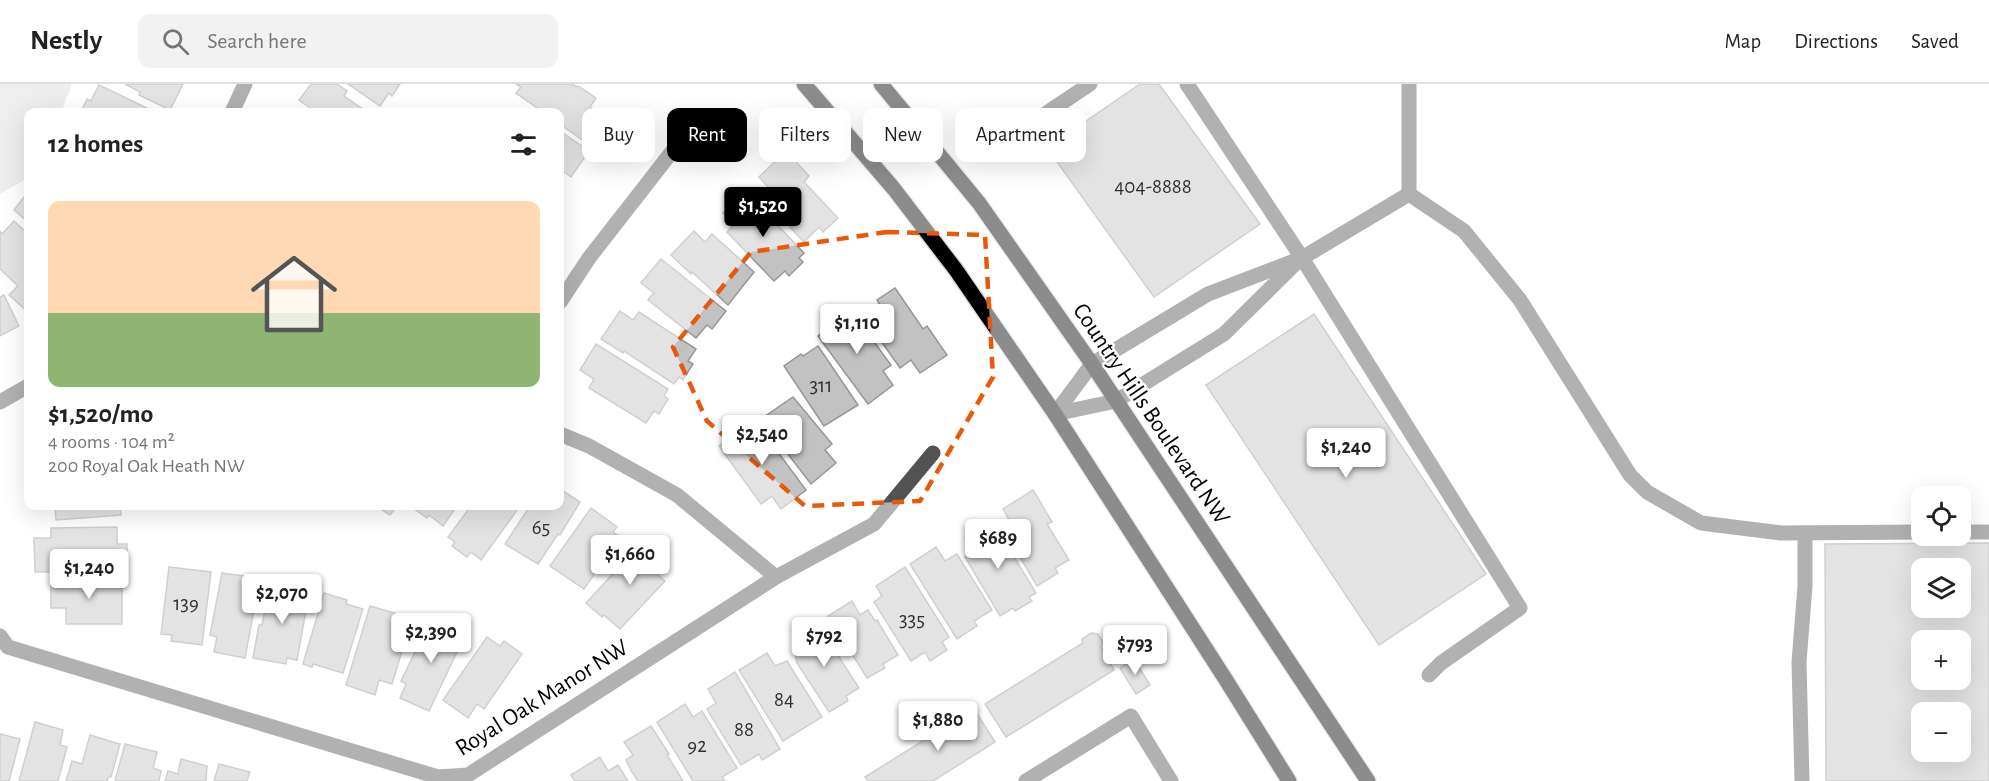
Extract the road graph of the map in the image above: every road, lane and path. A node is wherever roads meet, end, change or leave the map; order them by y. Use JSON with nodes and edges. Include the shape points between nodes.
{"nodes":[{"id":1,"x":245,"y":84,"type":"edge"},
{"id":2,"x":804,"y":84,"type":"edge"},
{"id":3,"x":881,"y":84,"type":"edge"},
{"id":4,"x":1089,"y":84,"type":"edge"},
{"id":5,"x":1188,"y":84,"type":"edge"},
{"id":6,"x":1409,"y":84,"type":"edge"},
{"id":7,"x":234,"y":108,"type":"edge"},
{"id":8,"x":1054,"y":108,"type":"edge"},
{"id":9,"x":667,"y":158,"type":"edge"},
{"id":10,"x":1409,"y":194,"type":"junction"},
{"id":11,"x":1302,"y":258,"type":"junction"},
{"id":12,"x":564,"y":296,"type":"edge"},
{"id":13,"x":1092,"y":364,"type":"junction"},
{"id":14,"x":24,"y":388,"type":"edge"},
{"id":15,"x":1116,"y":401,"type":"junction"},
{"id":16,"x":0,"y":402,"type":"edge"},
{"id":17,"x":1055,"y":414,"type":"junction"},
{"id":18,"x":564,"y":436,"type":"edge"},
{"id":19,"x":933,"y":453,"type":"dead end"},
{"id":20,"x":1911,"y":532,"type":"edge"},
{"id":21,"x":1971,"y":532,"type":"edge"},
{"id":22,"x":1989,"y":532,"type":"edge"},
{"id":23,"x":1805,"y":533,"type":"junction"},
{"id":24,"x":776,"y":577,"type":"junction"},
{"id":25,"x":0,"y":636,"type":"edge"},
{"id":26,"x":1429,"y":675,"type":"dead end"},
{"id":27,"x":1026,"y":781,"type":"edge"},
{"id":28,"x":1171,"y":781,"type":"edge"},
{"id":29,"x":1289,"y":781,"type":"edge"},
{"id":30,"x":1368,"y":781,"type":"edge"},
{"id":31,"x":1802,"y":781,"type":"edge"}],
"edges":[{"from":1,"to":7,"type":"street"},
{"from":2,"to":17,"type":"main road","via":[[894,189],[949,261]]},
{"from":3,"to":13,"type":"main road","name":"Country Hills Boulevard NW","via":[[980,203]]},
{"from":4,"to":8,"type":"street"},
{"from":5,"to":11,"type":"street"},
{"from":6,"to":10,"type":"street"},
{"from":9,"to":12,"type":"street"},
{"from":10,"to":11,"type":"street"},
{"from":10,"to":23,"type":"street","via":[[1464,231],[1520,300],[1630,475],[1647,492],[1701,523]]},
{"from":11,"to":13,"type":"street","via":[[1208,294]]},
{"from":11,"to":15,"type":"street","via":[[1224,334]]},
{"from":11,"to":26,"type":"street","via":[[1520,608]]},
{"from":13,"to":15,"type":"main road","name":"Country Hills Boulevard NW"},
{"from":13,"to":17,"type":"street"},
{"from":14,"to":16,"type":"street"},
{"from":15,"to":17,"type":"street"},
{"from":15,"to":30,"type":"main road","name":"Country Hills Boulevard NW"},
{"from":17,"to":29,"type":"main road"},
{"from":18,"to":24,"type":"street","via":[[677,495]]},
{"from":19,"to":24,"type":"street","name":"Royal Oak Manor NW","via":[[874,524]]},
{"from":20,"to":23,"type":"street"},
{"from":21,"to":22,"type":"street"},
{"from":23,"to":31,"type":"street","via":[[1799,662]]},
{"from":24,"to":25,"type":"street","name":"Royal Oak Manor NW","via":[[468,775],[448,777],[8,647]]},
{"from":27,"to":28,"type":"street","via":[[1131,716]]}]}
